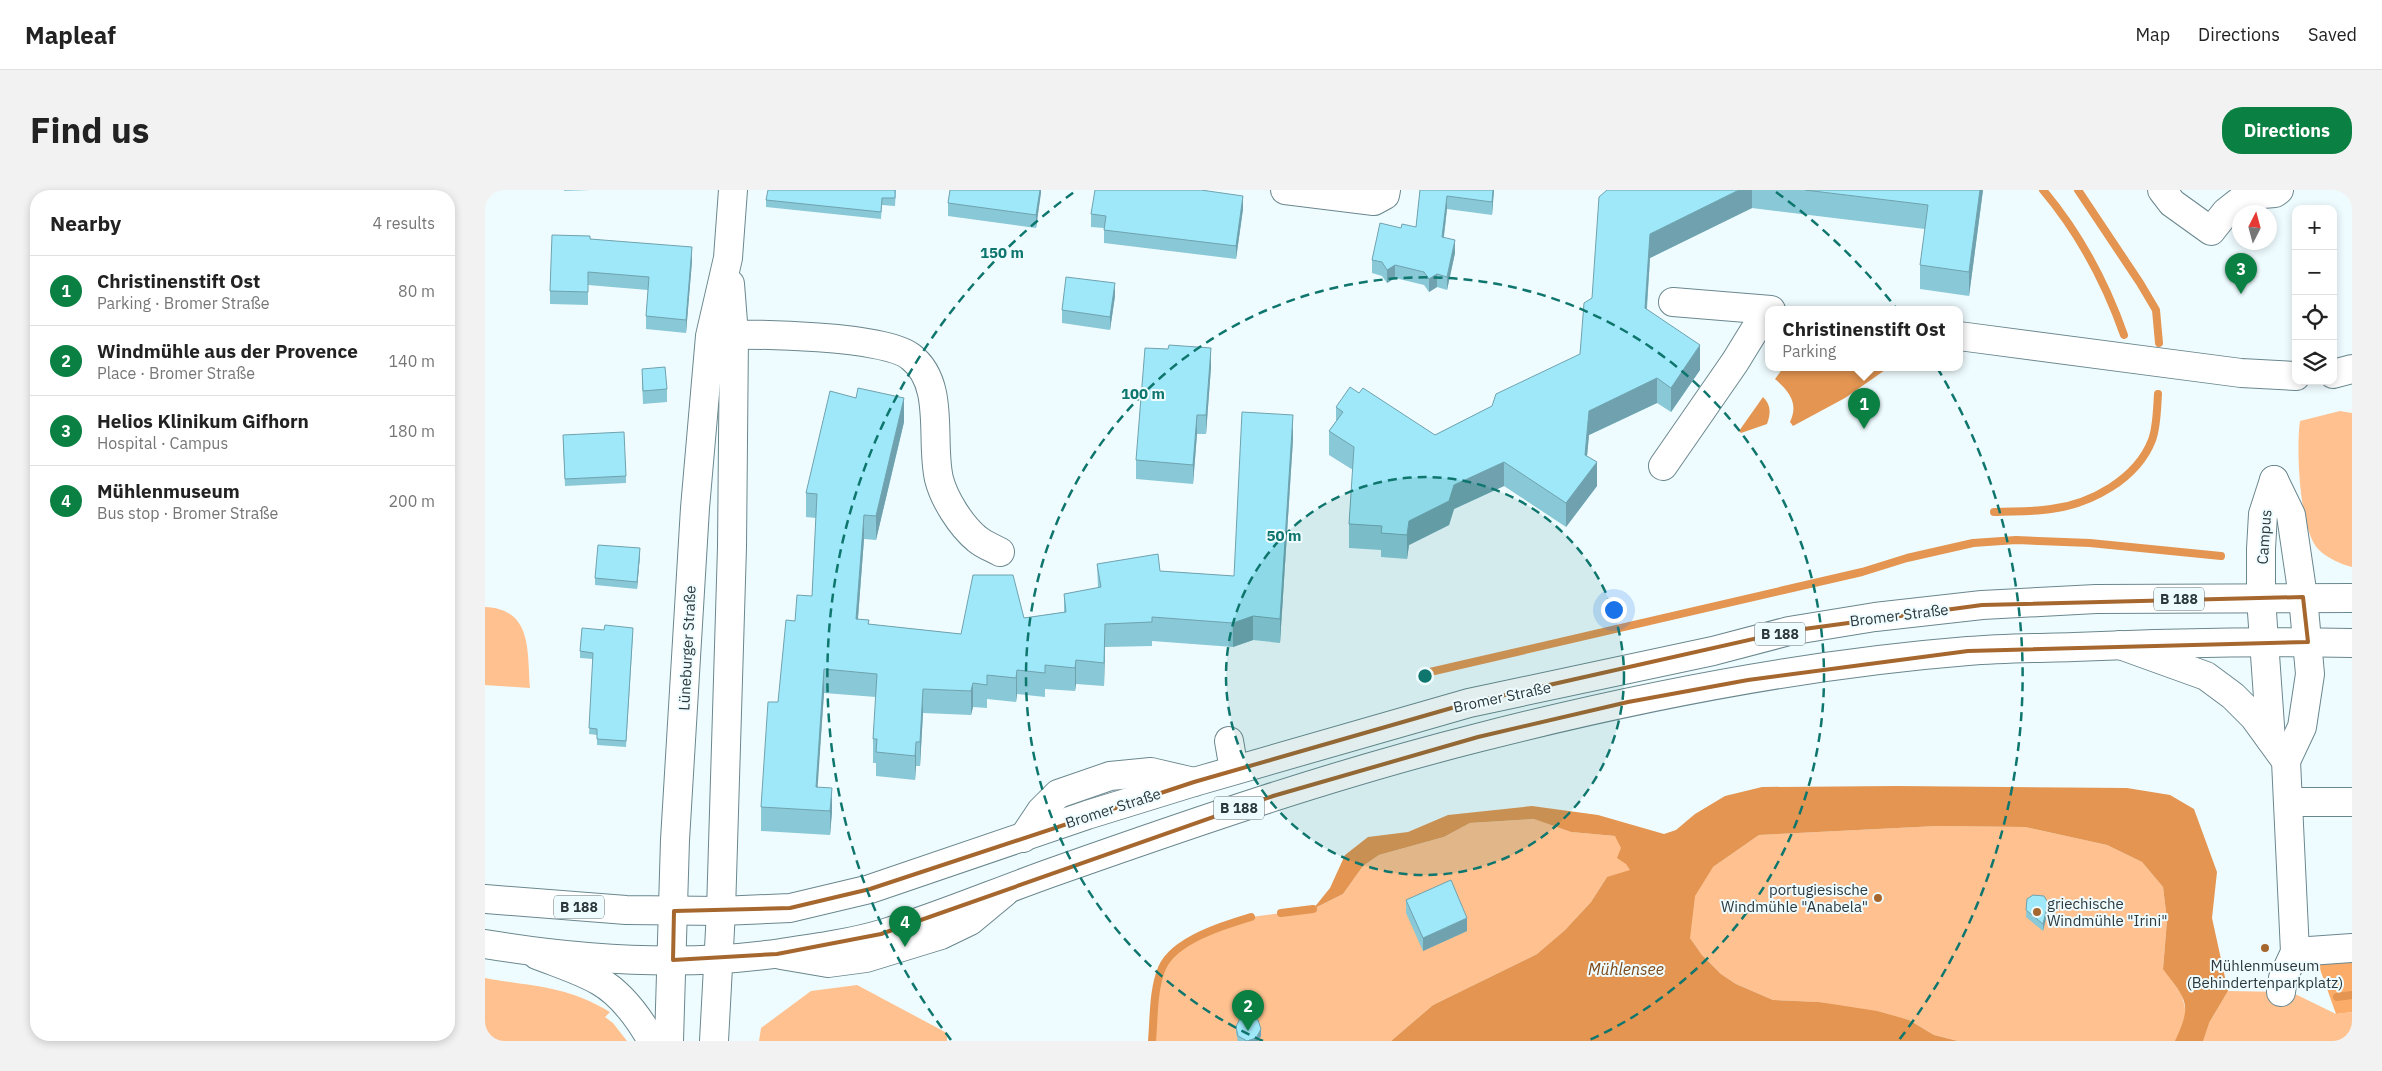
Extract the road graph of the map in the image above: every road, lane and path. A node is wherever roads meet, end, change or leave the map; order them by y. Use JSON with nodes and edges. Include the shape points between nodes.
{"nodes":[{"id":1,"x":1285,"y":190,"type":"edge"},
{"id":2,"x":2162,"y":190,"type":"edge"},
{"id":3,"x":2279,"y":190,"type":"edge"},
{"id":4,"x":733,"y":191,"type":"edge"},
{"id":5,"x":2252,"y":192,"type":"edge"},
{"id":6,"x":1380,"y":196,"type":"edge"},
{"id":7,"x":1673,"y":302,"type":"dead end"},
{"id":8,"x":1765,"y":310,"type":"edge"},
{"id":9,"x":1765,"y":316,"type":"edge"},
{"id":10,"x":722,"y":335,"type":"junction"},
{"id":11,"x":1963,"y":337,"type":"edge"},
{"id":12,"x":2352,"y":369,"type":"edge"},
{"id":13,"x":2337,"y":373,"type":"edge"},
{"id":14,"x":2292,"y":376,"type":"edge"},
{"id":15,"x":1663,"y":466,"type":"dead end"},
{"id":16,"x":1001,"y":552,"type":"dead end"},
{"id":17,"x":2303,"y":597,"type":"junction"},
{"id":18,"x":2261,"y":598,"type":"junction"},
{"id":19,"x":2352,"y":598,"type":"edge"},
{"id":20,"x":2264,"y":642,"type":"junction"},
{"id":21,"x":2308,"y":642,"type":"junction"},
{"id":22,"x":2352,"y":643,"type":"edge"},
{"id":23,"x":2120,"y":645,"type":"junction"},
{"id":24,"x":1229,"y":740,"type":"dead end"},
{"id":25,"x":2278,"y":750,"type":"junction"},
{"id":26,"x":1233,"y":770,"type":"junction"},
{"id":27,"x":2289,"y":802,"type":"junction"},
{"id":28,"x":2352,"y":802,"type":"edge"},
{"id":29,"x":485,"y":899,"type":"edge"},
{"id":30,"x":674,"y":911,"type":"junction"},
{"id":31,"x":721,"y":911,"type":"junction"},
{"id":32,"x":485,"y":944,"type":"edge"},
{"id":33,"x":2352,"y":948,"type":"edge"},
{"id":34,"x":527,"y":951,"type":"junction"},
{"id":35,"x":2295,"y":952,"type":"junction"},
{"id":36,"x":717,"y":958,"type":"junction"},
{"id":37,"x":673,"y":960,"type":"junction"},
{"id":38,"x":2281,"y":992,"type":"dead end"},
{"id":39,"x":652,"y":1041,"type":"edge"},
{"id":40,"x":669,"y":1041,"type":"edge"},
{"id":41,"x":713,"y":1041,"type":"edge"}],
"edges":[{"from":1,"to":6,"type":"main road"},
{"from":2,"to":5,"type":"main road","via":[[2172,203],[2211,231],[2226,212]]},
{"from":3,"to":5,"type":"main road","via":[[2275,193]]},
{"from":4,"to":10,"type":"main road","name":"Lüneburger Straße"},
{"from":7,"to":8,"type":"main road"},
{"from":9,"to":15,"type":"main road"},
{"from":10,"to":16,"type":"main road","via":[[864,342],[910,355],[923,369],[931,387],[939,480],[955,513],[971,533]]},
{"from":10,"to":30,"type":"main road","name":"Lüneburger Straße","via":[[695,508]]},
{"from":10,"to":31,"type":"main road","name":"Lüneburger Straße","via":[[732,537]]},
{"from":11,"to":14,"type":"main road","via":[[2241,373]]},
{"from":12,"to":13,"type":"main road"},
{"from":17,"to":18,"type":"main road","name":"Bromer Straße","number":"B 188"},
{"from":17,"to":18,"type":"main road","name":"Campus","via":[[2291,515],[2274,480],[2263,514]]},
{"from":17,"to":19,"type":"main road","name":"Bromer Straße","number":"B 188"},
{"from":17,"to":21,"type":"main road"},
{"from":18,"to":20,"type":"main road"},
{"from":18,"to":26,"type":"main road","name":"Bromer Straße","number":"B 188","via":[[2096,599],[1982,605],[1789,631],[1713,651],[1469,702]]},
{"from":20,"to":21,"type":"main road","number":"B 188"},
{"from":20,"to":23,"type":"main road","number":"B 188"},
{"from":20,"to":25,"type":"main road"},
{"from":21,"to":22,"type":"main road","number":"B 188"},
{"from":21,"to":25,"type":"main road","via":[[2310,674],[2302,727]]},
{"from":23,"to":25,"type":"main road","via":[[2206,676],[2247,710]]},
{"from":23,"to":36,"type":"main road","number":"B 188","via":[[1968,651],[1757,678],[1628,702],[1469,740],[1273,796],[881,934],[777,954]]},
{"from":24,"to":26,"type":"main road"},
{"from":25,"to":27,"type":"main road"},
{"from":26,"to":31,"type":"main road","name":"Bromer Straße","number":"B 188","via":[[869,889],[790,908]]},
{"from":27,"to":28,"type":"main road"},
{"from":27,"to":35,"type":"main road"},
{"from":29,"to":30,"type":"main road","number":"B 188"},
{"from":30,"to":31,"type":"main road","name":"Bromer Straße","number":"B 188"},
{"from":30,"to":37,"type":"main road","name":"Lüneburger Straße"},
{"from":31,"to":36,"type":"main road","name":"Lüneburger Straße"},
{"from":32,"to":34,"type":"main road","number":"B 188"},
{"from":33,"to":35,"type":"main road"},
{"from":34,"to":37,"type":"main road","number":"B 188"},
{"from":34,"to":39,"type":"main road","via":[[599,981],[625,1001]]},
{"from":35,"to":38,"type":"main road","via":[[2283,978]]},
{"from":36,"to":37,"type":"main road","number":"B 188"},
{"from":36,"to":41,"type":"main road","name":"Lüneburger Straße"},
{"from":37,"to":40,"type":"main road","name":"Lüneburger Straße"}]}
